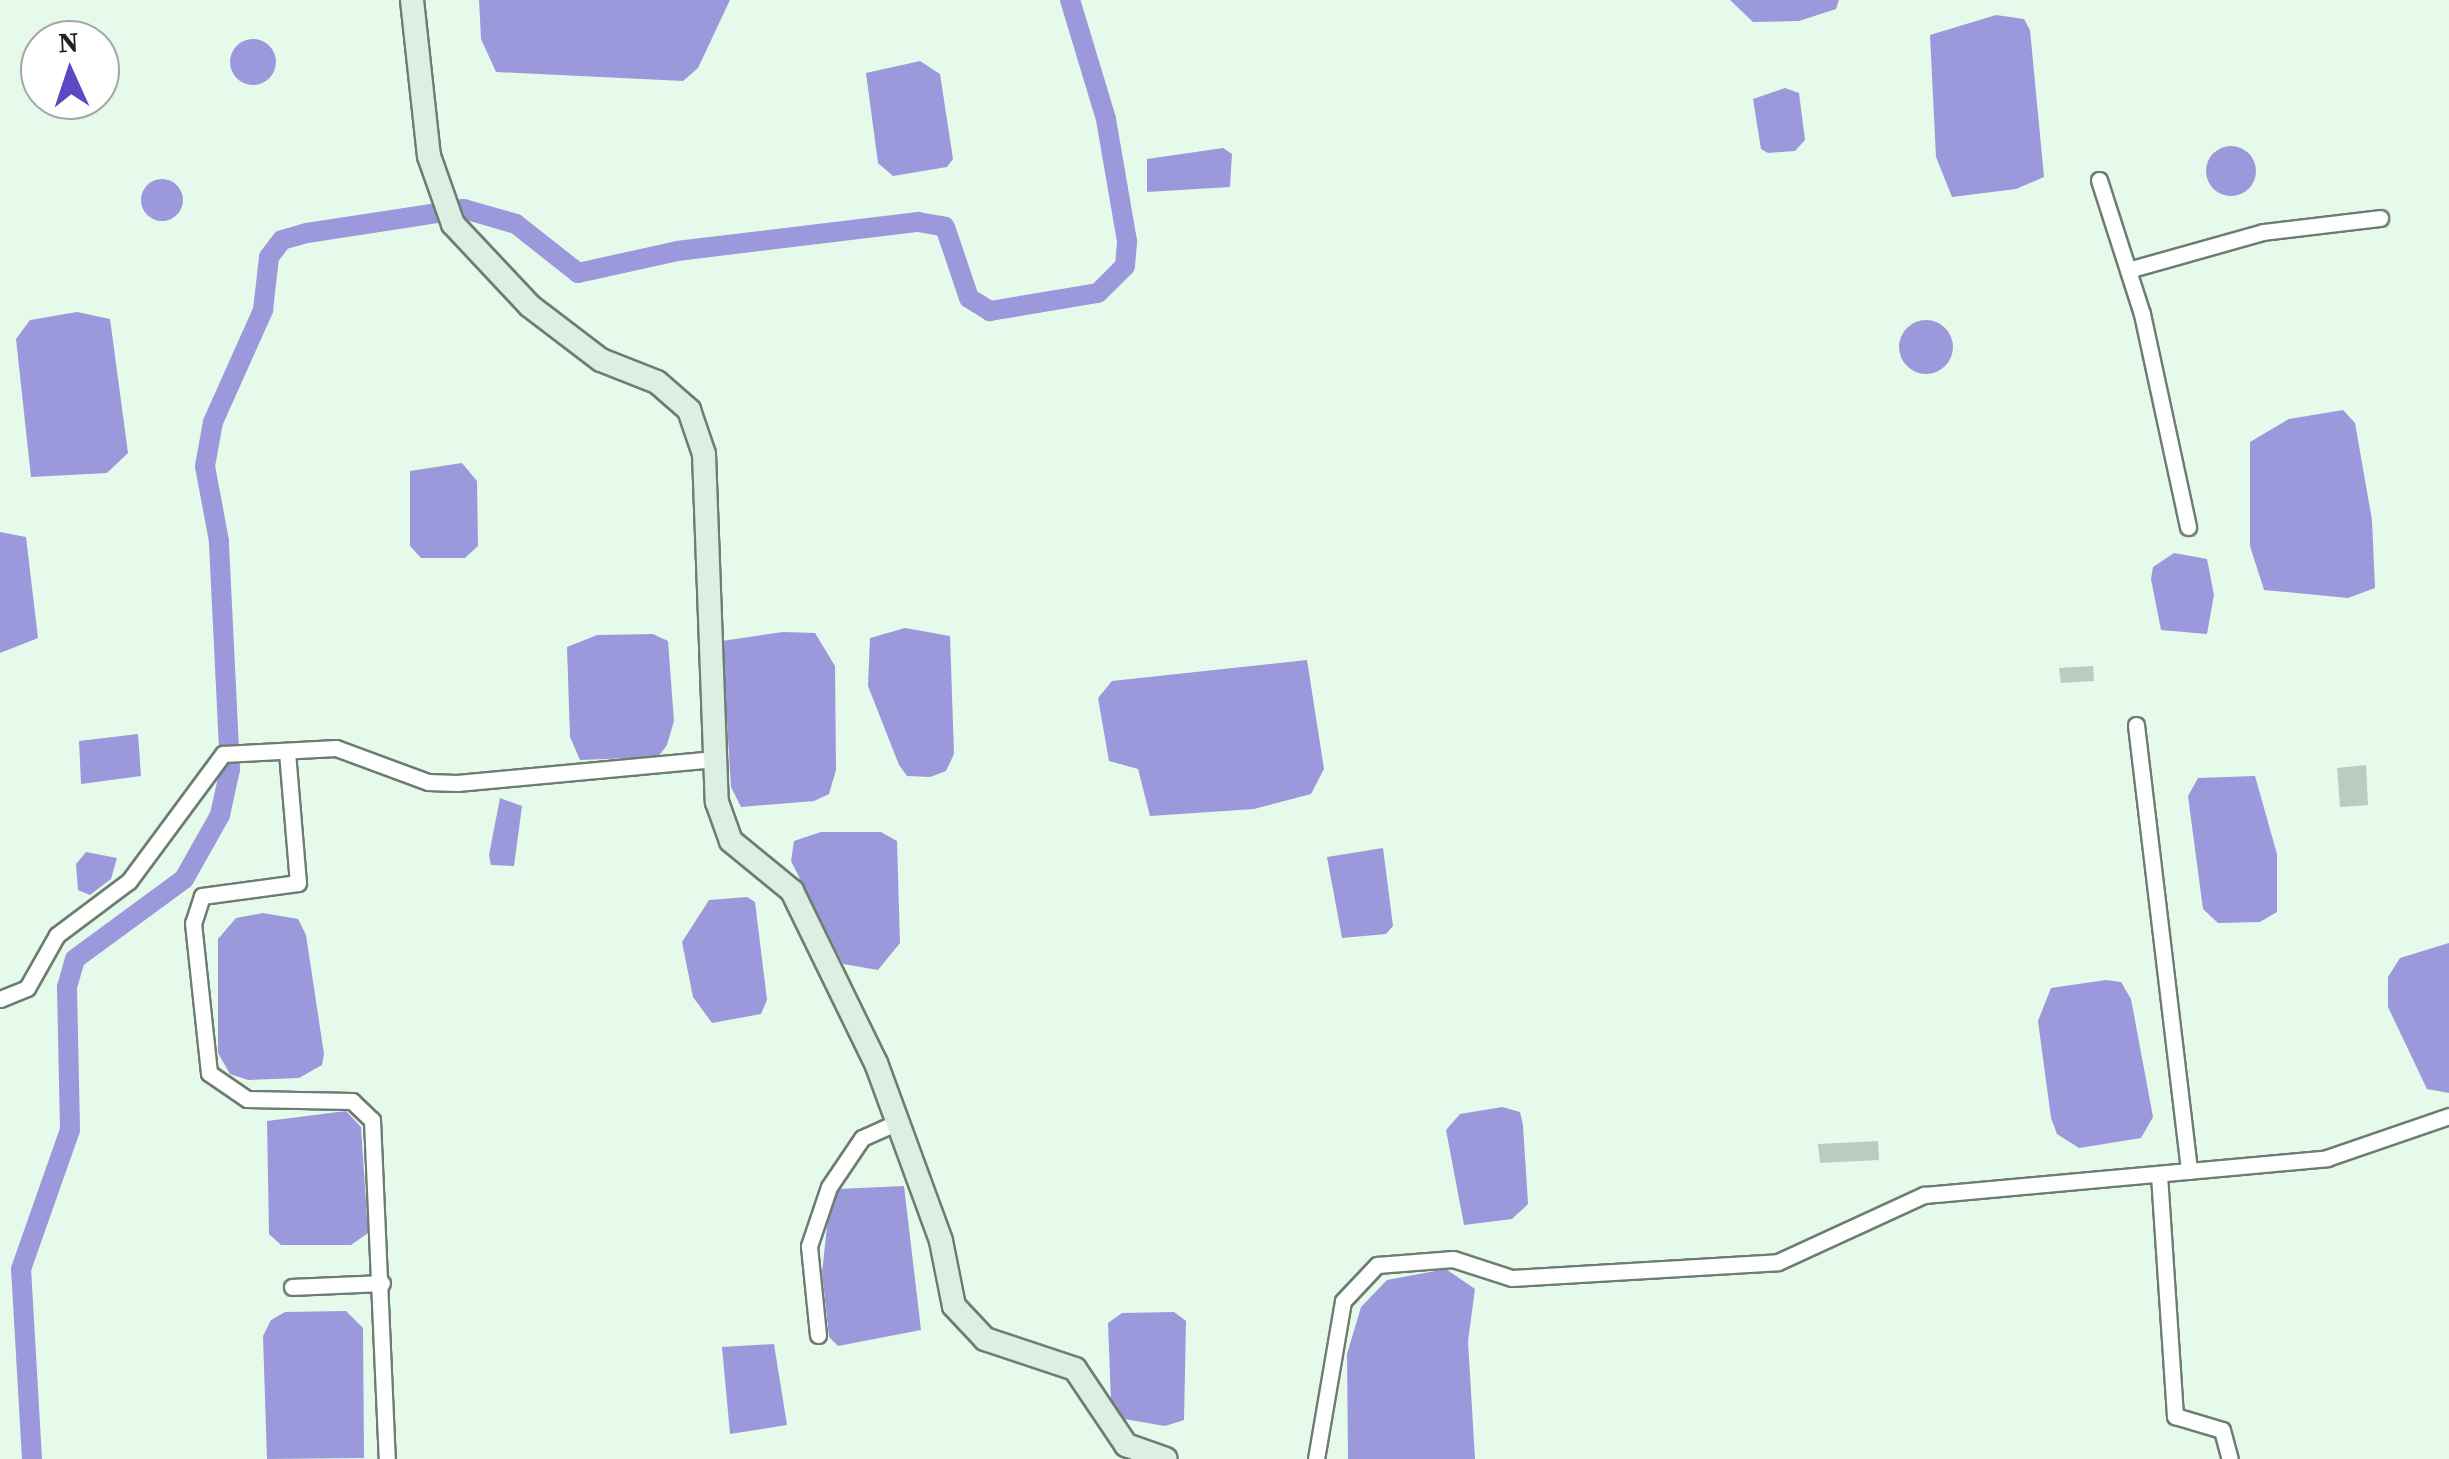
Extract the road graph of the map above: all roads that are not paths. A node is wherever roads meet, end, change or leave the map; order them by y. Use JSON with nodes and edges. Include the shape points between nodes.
{"nodes":[{"id":1,"x":412,"y":0,"type":"edge"},
{"id":2,"x":2099,"y":180,"type":"dead end"},
{"id":3,"x":2380,"y":218,"type":"dead end"},
{"id":4,"x":2128,"y":270,"type":"junction"},
{"id":5,"x":2188,"y":527,"type":"dead end"},
{"id":6,"x":2136,"y":725,"type":"dead end"},
{"id":7,"x":287,"y":752,"type":"junction"},
{"id":8,"x":716,"y":759,"type":"junction"},
{"id":9,"x":0,"y":1000,"type":"edge"},
{"id":10,"x":2449,"y":1116,"type":"edge"},
{"id":11,"x":898,"y":1122,"type":"junction"},
{"id":12,"x":2189,"y":1171,"type":"junction"},
{"id":13,"x":2159,"y":1175,"type":"junction"},
{"id":14,"x":382,"y":1283,"type":"junction"},
{"id":15,"x":292,"y":1287,"type":"dead end"},
{"id":16,"x":818,"y":1335,"type":"dead end"},
{"id":17,"x":387,"y":1459,"type":"edge"},
{"id":18,"x":1166,"y":1459,"type":"edge"},
{"id":19,"x":1316,"y":1459,"type":"edge"},
{"id":20,"x":2230,"y":1459,"type":"edge"}],
"edges":[{"from":1,"to":8,"type":"main road","via":[[429,156],[453,224],[530,306],[601,360],[657,382],[689,410],[704,454]]},
{"from":2,"to":4,"type":"street"},
{"from":3,"to":4,"type":"street","via":[[2263,232]]},
{"from":4,"to":5,"type":"street"},
{"from":6,"to":12,"type":"street"},
{"from":7,"to":8,"type":"street","via":[[336,748],[428,782],[457,783]]},
{"from":7,"to":9,"type":"street","via":[[222,754],[130,882],[57,935],[27,988]]},
{"from":7,"to":14,"type":"street","via":[[298,882],[202,896],[193,923],[209,1073],[247,1099],[352,1101],[372,1120]]},
{"from":8,"to":11,"type":"main road","via":[[717,802],[731,841],[792,891]]},
{"from":10,"to":12,"type":"street","via":[[2349,1154]]},
{"from":11,"to":16,"type":"street","via":[[862,1138],[829,1187],[809,1246]]},
{"from":11,"to":18,"type":"main road","via":[[941,1241],[954,1306],[985,1339],[1075,1368],[1126,1444]]},
{"from":12,"to":13,"type":"street"},
{"from":13,"to":19,"type":"street","via":[[1924,1195],[1778,1262],[1512,1278],[1453,1259],[1376,1265],[1342,1301]]},
{"from":13,"to":20,"type":"street","via":[[2174,1416],[2222,1430]]},
{"from":14,"to":15,"type":"street"},
{"from":14,"to":17,"type":"street"}]}
